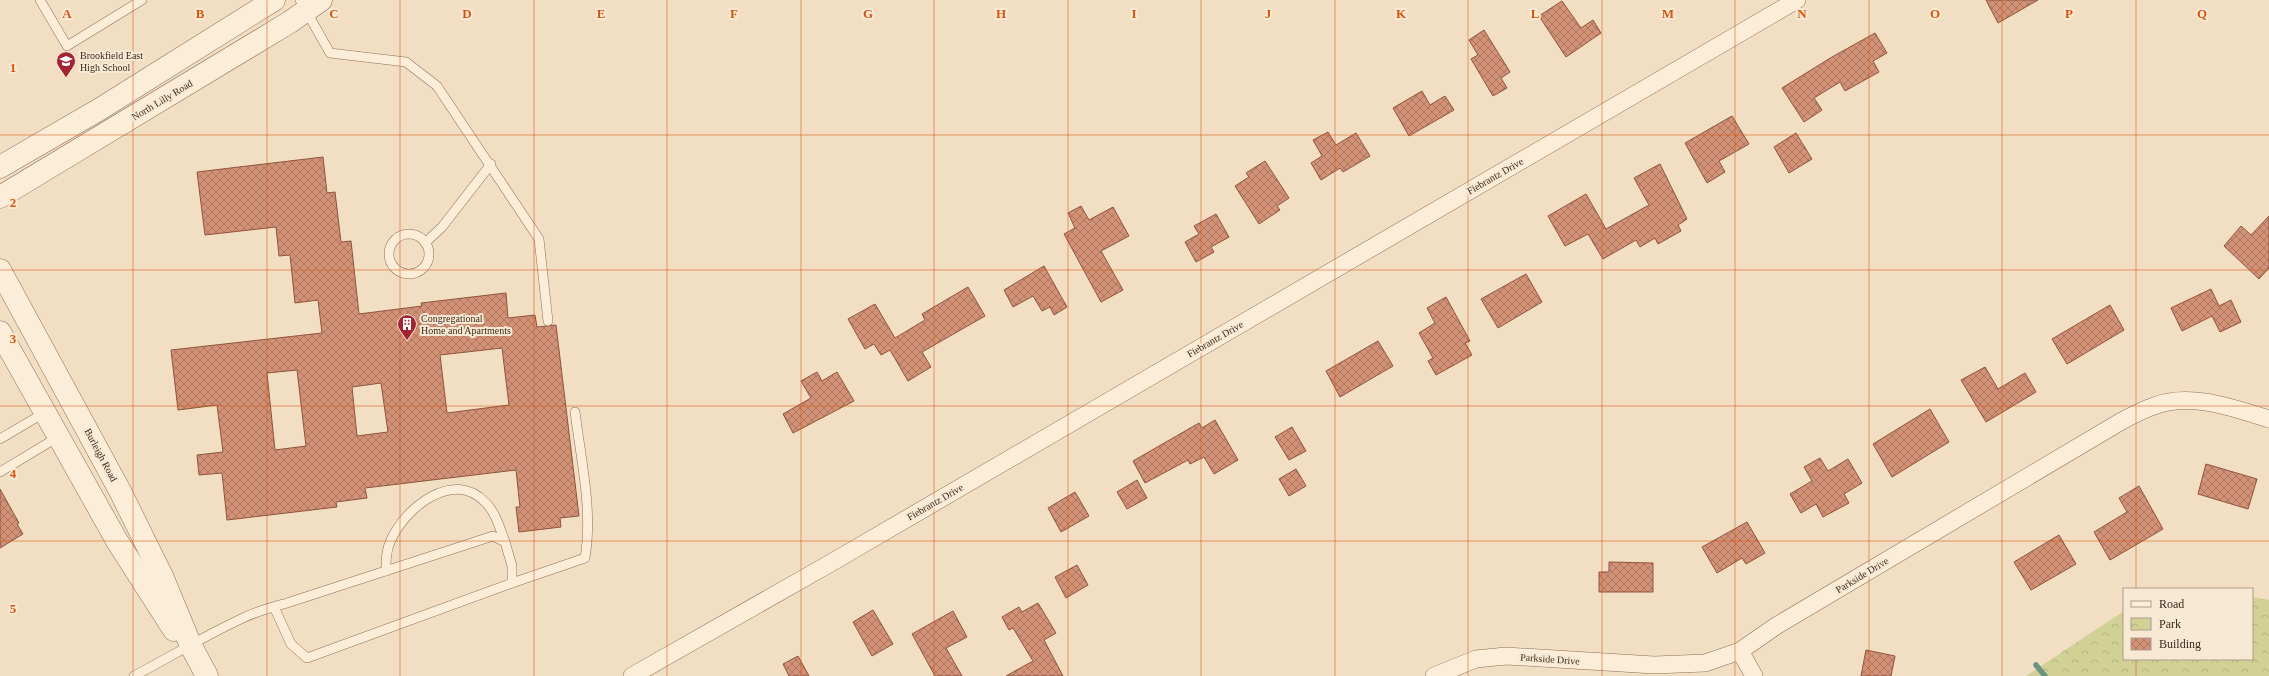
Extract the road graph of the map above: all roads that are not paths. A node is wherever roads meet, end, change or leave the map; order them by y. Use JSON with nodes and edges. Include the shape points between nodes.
{"nodes":[{"id":1,"x":40,"y":0,"type":"edge"},
{"id":2,"x":142,"y":0,"type":"edge"},
{"id":3,"x":274,"y":0,"type":"edge"},
{"id":4,"x":1797,"y":0,"type":"edge"},
{"id":5,"x":310,"y":3,"type":"edge"},
{"id":6,"x":491,"y":164,"type":"junction"},
{"id":7,"x":0,"y":167,"type":"edge"},
{"id":8,"x":4,"y":198,"type":"edge"},
{"id":9,"x":426,"y":243,"type":"junction"},
{"id":10,"x":0,"y":270,"type":"edge"},
{"id":11,"x":548,"y":321,"type":"dead end"},
{"id":12,"x":0,"y":332,"type":"edge"},
{"id":13,"x":575,"y":412,"type":"dead end"},
{"id":14,"x":44,"y":413,"type":"junction"},
{"id":15,"x":2269,"y":419,"type":"edge"},
{"id":16,"x":58,"y":437,"type":"junction"},
{"id":17,"x":0,"y":439,"type":"edge"},
{"id":18,"x":0,"y":472,"type":"edge"},
{"id":19,"x":505,"y":542,"type":"junction"},
{"id":20,"x":386,"y":571,"type":"junction"},
{"id":21,"x":512,"y":582,"type":"junction"},
{"id":22,"x":274,"y":607,"type":"junction"},
{"id":23,"x":191,"y":646,"type":"junction"},
{"id":24,"x":1740,"y":651,"type":"junction"},
{"id":25,"x":134,"y":676,"type":"edge"},
{"id":26,"x":207,"y":676,"type":"edge"},
{"id":27,"x":632,"y":676,"type":"edge"},
{"id":28,"x":1434,"y":676,"type":"edge"},
{"id":29,"x":1754,"y":676,"type":"edge"}],
"edges":[{"from":1,"to":2,"type":"lane","via":[[67,46]]},
{"from":3,"to":7,"type":"street","via":[[100,109]]},
{"from":4,"to":27,"type":"street","name":"Fiebrantz Drive"},
{"from":5,"to":6,"type":"lane","via":[[330,53],[406,62],[437,86]]},
{"from":5,"to":8,"type":"street","name":"North Lilly Road"},
{"from":6,"to":9,"type":"lane","via":[[442,227]]},
{"from":6,"to":11,"type":"lane","via":[[539,239]]},
{"from":9,"to":9,"type":"lane","via":[[421,238],[409,234],[397,238],[390,248],[389,255],[394,267],[405,274],[418,272],[429,256]]},
{"from":10,"to":23,"type":"street","name":"Burleigh Road","via":[[120,491],[162,576]]},
{"from":12,"to":14,"type":"street","name":"Burleigh Road"},
{"from":13,"to":21,"type":"lane","via":[[586,503],[588,540],[585,558]]},
{"from":14,"to":16,"type":"street","name":"Burleigh Road"},
{"from":14,"to":17,"type":"lane"},
{"from":15,"to":24,"type":"street","name":"Parkside Drive","via":[[2227,406],[2182,400],[2154,406],[2120,422],[1776,626]]},
{"from":16,"to":18,"type":"lane"},
{"from":16,"to":23,"type":"street","name":"Burleigh Road","via":[[117,541],[170,625]]},
{"from":19,"to":20,"type":"lane","via":[[493,536]]},
{"from":19,"to":20,"type":"lane","via":[[491,509],[480,497],[457,490],[438,493],[412,511],[394,533],[387,550]]},
{"from":19,"to":21,"type":"lane","via":[[512,566]]},
{"from":20,"to":22,"type":"lane"},
{"from":21,"to":22,"type":"lane","via":[[307,658],[291,644]]},
{"from":22,"to":23,"type":"lane","via":[[244,617]]},
{"from":23,"to":25,"type":"lane"},
{"from":23,"to":26,"type":"street","name":"Burleigh Road"},
{"from":24,"to":28,"type":"street","name":"Parkside Drive","via":[[1706,663],[1667,665],[1506,656],[1476,659]]},
{"from":24,"to":29,"type":"street"}]}
